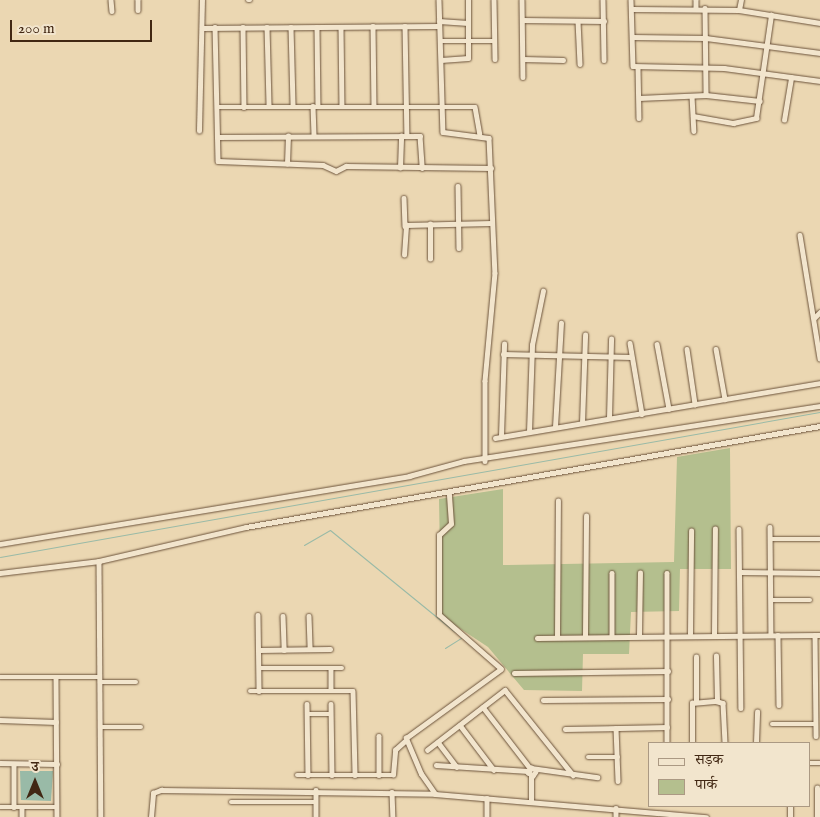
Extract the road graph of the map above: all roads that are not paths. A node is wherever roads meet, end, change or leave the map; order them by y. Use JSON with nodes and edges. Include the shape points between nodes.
{"nodes":[{"id":1,"x":112,"y":0,"type":"edge"},
{"id":2,"x":138,"y":0,"type":"edge"},
{"id":3,"x":202,"y":0,"type":"edge"},
{"id":4,"x":439,"y":0,"type":"edge"},
{"id":5,"x":468,"y":0,"type":"edge"},
{"id":6,"x":494,"y":0,"type":"edge"},
{"id":7,"x":522,"y":0,"type":"edge"},
{"id":8,"x":603,"y":0,"type":"edge"},
{"id":9,"x":632,"y":0,"type":"edge"},
{"id":10,"x":696,"y":0,"type":"edge"},
{"id":11,"x":741,"y":0,"type":"edge"},
{"id":12,"x":696,"y":8,"type":"junction"},
{"id":13,"x":705,"y":8,"type":"junction"},
{"id":14,"x":632,"y":9,"type":"junction"},
{"id":15,"x":138,"y":10,"type":"dead end"},
{"id":16,"x":739,"y":10,"type":"junction"},
{"id":17,"x":112,"y":11,"type":"dead end"},
{"id":18,"x":771,"y":16,"type":"junction"},
{"id":19,"x":522,"y":20,"type":"junction"},
{"id":20,"x":578,"y":20,"type":"junction"},
{"id":21,"x":604,"y":21,"type":"junction"},
{"id":22,"x":439,"y":23,"type":"junction"},
{"id":23,"x":468,"y":23,"type":"junction"},
{"id":24,"x":820,"y":23,"type":"edge"},
{"id":25,"x":373,"y":26,"type":"junction"},
{"id":26,"x":405,"y":26,"type":"junction"},
{"id":27,"x":215,"y":27,"type":"junction"},
{"id":28,"x":243,"y":27,"type":"junction"},
{"id":29,"x":267,"y":27,"type":"junction"},
{"id":30,"x":291,"y":27,"type":"junction"},
{"id":31,"x":317,"y":27,"type":"junction"},
{"id":32,"x":341,"y":27,"type":"junction"},
{"id":33,"x":203,"y":28,"type":"dead end"},
{"id":34,"x":632,"y":37,"type":"junction"},
{"id":35,"x":706,"y":38,"type":"junction"},
{"id":36,"x":440,"y":41,"type":"junction"},
{"id":37,"x":468,"y":41,"type":"junction"},
{"id":38,"x":494,"y":41,"type":"junction"},
{"id":39,"x":766,"y":45,"type":"junction"},
{"id":40,"x":820,"y":53,"type":"edge"},
{"id":41,"x":495,"y":58,"type":"dead end"},
{"id":42,"x":523,"y":59,"type":"junction"},
{"id":43,"x":441,"y":60,"type":"junction"},
{"id":44,"x":562,"y":60,"type":"dead end"},
{"id":45,"x":604,"y":60,"type":"dead end"},
{"id":46,"x":580,"y":64,"type":"dead end"},
{"id":47,"x":638,"y":67,"type":"junction"},
{"id":48,"x":707,"y":67,"type":"junction"},
{"id":49,"x":763,"y":73,"type":"junction"},
{"id":50,"x":523,"y":77,"type":"dead end"},
{"id":51,"x":791,"y":78,"type":"junction"},
{"id":52,"x":820,"y":81,"type":"edge"},
{"id":53,"x":706,"y":95,"type":"junction"},
{"id":54,"x":692,"y":96,"type":"junction"},
{"id":55,"x":639,"y":98,"type":"junction"},
{"id":56,"x":760,"y":101,"type":"junction"},
{"id":57,"x":342,"y":105,"type":"junction"},
{"id":58,"x":269,"y":106,"type":"junction"},
{"id":59,"x":293,"y":106,"type":"junction"},
{"id":60,"x":316,"y":106,"type":"junction"},
{"id":61,"x":374,"y":106,"type":"junction"},
{"id":62,"x":406,"y":106,"type":"junction"},
{"id":63,"x":441,"y":106,"type":"junction"},
{"id":64,"x":244,"y":107,"type":"junction"},
{"id":65,"x":217,"y":108,"type":"junction"},
{"id":66,"x":693,"y":116,"type":"junction"},
{"id":67,"x":640,"y":118,"type":"dead end"},
{"id":68,"x":784,"y":120,"type":"dead end"},
{"id":69,"x":199,"y":131,"type":"dead end"},
{"id":70,"x":694,"y":131,"type":"dead end"},
{"id":71,"x":480,"y":134,"type":"junction"},
{"id":72,"x":288,"y":136,"type":"junction"},
{"id":73,"x":314,"y":136,"type":"junction"},
{"id":74,"x":401,"y":136,"type":"junction"},
{"id":75,"x":407,"y":136,"type":"junction"},
{"id":76,"x":217,"y":137,"type":"junction"},
{"id":77,"x":288,"y":164,"type":"junction"},
{"id":78,"x":400,"y":168,"type":"junction"},
{"id":79,"x":422,"y":168,"type":"junction"},
{"id":80,"x":491,"y":168,"type":"junction"},
{"id":81,"x":458,"y":186,"type":"dead end"},
{"id":82,"x":404,"y":198,"type":"dead end"},
{"id":83,"x":459,"y":223,"type":"junction"},
{"id":84,"x":491,"y":223,"type":"junction"},
{"id":85,"x":430,"y":224,"type":"junction"},
{"id":86,"x":405,"y":226,"type":"junction"},
{"id":87,"x":800,"y":235,"type":"dead end"},
{"id":88,"x":459,"y":248,"type":"dead end"},
{"id":89,"x":404,"y":255,"type":"dead end"},
{"id":90,"x":430,"y":259,"type":"dead end"},
{"id":91,"x":543,"y":291,"type":"dead end"},
{"id":92,"x":820,"y":312,"type":"edge"},
{"id":93,"x":816,"y":318,"type":"junction"},
{"id":94,"x":561,"y":323,"type":"dead end"},
{"id":95,"x":584,"y":335,"type":"dead end"},
{"id":96,"x":611,"y":339,"type":"dead end"},
{"id":97,"x":630,"y":343,"type":"dead end"},
{"id":98,"x":504,"y":344,"type":"dead end"},
{"id":99,"x":657,"y":344,"type":"dead end"},
{"id":100,"x":687,"y":349,"type":"dead end"},
{"id":101,"x":716,"y":349,"type":"dead end"},
{"id":102,"x":504,"y":354,"type":"junction"},
{"id":103,"x":532,"y":356,"type":"junction"},
{"id":104,"x":559,"y":357,"type":"junction"},
{"id":105,"x":631,"y":357,"type":"junction"},
{"id":106,"x":584,"y":358,"type":"junction"},
{"id":107,"x":611,"y":358,"type":"junction"},
{"id":108,"x":820,"y":358,"type":"edge"},
{"id":109,"x":820,"y":383,"type":"edge"},
{"id":110,"x":725,"y":399,"type":"junction"},
{"id":111,"x":694,"y":404,"type":"junction"},
{"id":112,"x":820,"y":406,"type":"edge"},
{"id":113,"x":669,"y":409,"type":"junction"},
{"id":114,"x":642,"y":414,"type":"junction"},
{"id":115,"x":609,"y":418,"type":"junction"},
{"id":116,"x":582,"y":423,"type":"junction"},
{"id":117,"x":820,"y":426,"type":"edge"},
{"id":118,"x":555,"y":427,"type":"junction"},
{"id":119,"x":529,"y":432,"type":"junction"},
{"id":120,"x":502,"y":436,"type":"junction"},
{"id":121,"x":495,"y":438,"type":"dead end"},
{"id":122,"x":485,"y":461,"type":"junction"},
{"id":123,"x":449,"y":492,"type":"junction"},
{"id":124,"x":558,"y":501,"type":"dead end"},
{"id":125,"x":586,"y":516,"type":"dead end"},
{"id":126,"x":770,"y":527,"type":"dead end"},
{"id":127,"x":715,"y":529,"type":"dead end"},
{"id":128,"x":739,"y":529,"type":"dead end"},
{"id":129,"x":691,"y":531,"type":"dead end"},
{"id":130,"x":820,"y":538,"type":"edge"},
{"id":131,"x":770,"y":539,"type":"junction"},
{"id":132,"x":0,"y":544,"type":"edge"},
{"id":133,"x":99,"y":561,"type":"junction"},
{"id":134,"x":667,"y":572,"type":"dead end"},
{"id":135,"x":740,"y":572,"type":"junction"},
{"id":136,"x":770,"y":572,"type":"junction"},
{"id":137,"x":0,"y":573,"type":"edge"},
{"id":138,"x":612,"y":573,"type":"dead end"},
{"id":139,"x":640,"y":573,"type":"dead end"},
{"id":140,"x":820,"y":573,"type":"edge"},
{"id":141,"x":771,"y":600,"type":"junction"},
{"id":142,"x":810,"y":600,"type":"dead end"},
{"id":143,"x":258,"y":615,"type":"dead end"},
{"id":144,"x":283,"y":616,"type":"dead end"},
{"id":145,"x":309,"y":616,"type":"dead end"},
{"id":146,"x":690,"y":634,"type":"junction"},
{"id":147,"x":741,"y":634,"type":"junction"},
{"id":148,"x":639,"y":635,"type":"junction"},
{"id":149,"x":667,"y":635,"type":"junction"},
{"id":150,"x":714,"y":635,"type":"junction"},
{"id":151,"x":771,"y":635,"type":"junction"},
{"id":152,"x":778,"y":635,"type":"junction"},
{"id":153,"x":818,"y":635,"type":"edge"},
{"id":154,"x":585,"y":636,"type":"junction"},
{"id":155,"x":612,"y":636,"type":"junction"},
{"id":156,"x":557,"y":637,"type":"junction"},
{"id":157,"x":537,"y":638,"type":"dead end"},
{"id":158,"x":310,"y":649,"type":"junction"},
{"id":159,"x":330,"y":649,"type":"dead end"},
{"id":160,"x":259,"y":650,"type":"junction"},
{"id":161,"x":284,"y":650,"type":"junction"},
{"id":162,"x":716,"y":656,"type":"dead end"},
{"id":163,"x":696,"y":657,"type":"dead end"},
{"id":164,"x":259,"y":668,"type":"junction"},
{"id":165,"x":330,"y":668,"type":"junction"},
{"id":166,"x":342,"y":668,"type":"dead end"},
{"id":167,"x":668,"y":671,"type":"junction"},
{"id":168,"x":514,"y":673,"type":"dead end"},
{"id":169,"x":0,"y":677,"type":"edge"},
{"id":170,"x":56,"y":678,"type":"junction"},
{"id":171,"x":100,"y":679,"type":"junction"},
{"id":172,"x":136,"y":682,"type":"dead end"},
{"id":173,"x":331,"y":690,"type":"junction"},
{"id":174,"x":250,"y":691,"type":"dead end"},
{"id":175,"x":260,"y":691,"type":"junction"},
{"id":176,"x":668,"y":699,"type":"junction"},
{"id":177,"x":543,"y":700,"type":"dead end"},
{"id":178,"x":696,"y":701,"type":"junction"},
{"id":179,"x":716,"y":701,"type":"junction"},
{"id":180,"x":307,"y":704,"type":"dead end"},
{"id":181,"x":330,"y":704,"type":"dead end"},
{"id":182,"x":779,"y":705,"type":"dead end"},
{"id":183,"x":483,"y":707,"type":"junction"},
{"id":184,"x":742,"y":708,"type":"dead end"},
{"id":185,"x":757,"y":712,"type":"dead end"},
{"id":186,"x":307,"y":714,"type":"junction"},
{"id":187,"x":331,"y":714,"type":"junction"},
{"id":188,"x":0,"y":720,"type":"edge"},
{"id":189,"x":56,"y":722,"type":"junction"},
{"id":190,"x":772,"y":724,"type":"dead end"},
{"id":191,"x":816,"y":724,"type":"junction"},
{"id":192,"x":460,"y":725,"type":"junction"},
{"id":193,"x":100,"y":727,"type":"junction"},
{"id":194,"x":141,"y":727,"type":"dead end"},
{"id":195,"x":667,"y":727,"type":"junction"},
{"id":196,"x":616,"y":728,"type":"junction"},
{"id":197,"x":565,"y":729,"type":"dead end"},
{"id":198,"x":379,"y":736,"type":"dead end"},
{"id":199,"x":816,"y":736,"type":"dead end"},
{"id":200,"x":405,"y":741,"type":"junction"},
{"id":201,"x":438,"y":742,"type":"junction"},
{"id":202,"x":667,"y":742,"type":"edge"},
{"id":203,"x":692,"y":742,"type":"edge"},
{"id":204,"x":725,"y":742,"type":"edge"},
{"id":205,"x":756,"y":742,"type":"edge"},
{"id":206,"x":427,"y":750,"type":"dead end"},
{"id":207,"x":588,"y":757,"type":"dead end"},
{"id":208,"x":618,"y":757,"type":"junction"},
{"id":209,"x":0,"y":763,"type":"edge"},
{"id":210,"x":14,"y":764,"type":"junction"},
{"id":211,"x":57,"y":764,"type":"junction"},
{"id":212,"x":436,"y":765,"type":"dead end"},
{"id":213,"x":458,"y":767,"type":"junction"},
{"id":214,"x":494,"y":770,"type":"junction"},
{"id":215,"x":529,"y":770,"type":"junction"},
{"id":216,"x":536,"y":772,"type":"junction"},
{"id":217,"x":297,"y":775,"type":"dead end"},
{"id":218,"x":308,"y":775,"type":"junction"},
{"id":219,"x":332,"y":775,"type":"junction"},
{"id":220,"x":355,"y":775,"type":"junction"},
{"id":221,"x":379,"y":775,"type":"junction"},
{"id":222,"x":573,"y":775,"type":"junction"},
{"id":223,"x":532,"y":776,"type":"junction"},
{"id":224,"x":596,"y":777,"type":"dead end"},
{"id":225,"x":618,"y":780,"type":"dead end"},
{"id":226,"x":817,"y":788,"type":"dead end"},
{"id":227,"x":316,"y":790,"type":"junction"},
{"id":228,"x":392,"y":792,"type":"junction"},
{"id":229,"x":435,"y":794,"type":"junction"},
{"id":230,"x":486,"y":798,"type":"junction"},
{"id":231,"x":231,"y":802,"type":"dead end"},
{"id":232,"x":316,"y":802,"type":"junction"},
{"id":233,"x":531,"y":802,"type":"junction"},
{"id":234,"x":0,"y":807,"type":"edge"},
{"id":235,"x":14,"y":807,"type":"junction"},
{"id":236,"x":22,"y":807,"type":"junction"},
{"id":237,"x":58,"y":807,"type":"junction"},
{"id":238,"x":616,"y":808,"type":"junction"},
{"id":239,"x":649,"y":811,"type":"junction"},
{"id":240,"x":682,"y":816,"type":"edge"},
{"id":241,"x":22,"y":817,"type":"edge"},
{"id":242,"x":57,"y":817,"type":"edge"},
{"id":243,"x":102,"y":817,"type":"edge"},
{"id":244,"x":151,"y":817,"type":"edge"},
{"id":245,"x":316,"y":817,"type":"edge"},
{"id":246,"x":393,"y":817,"type":"edge"},
{"id":247,"x":487,"y":817,"type":"edge"},
{"id":248,"x":616,"y":817,"type":"edge"},
{"id":249,"x":649,"y":817,"type":"edge"},
{"id":250,"x":706,"y":817,"type":"edge"},
{"id":251,"x":816,"y":817,"type":"edge"}],
"edges":[{"from":1,"to":17,"type":"street"},
{"from":2,"to":15,"type":"street"},
{"from":3,"to":69,"type":"street"},
{"from":4,"to":22,"type":"street"},
{"from":5,"to":23,"type":"street"},
{"from":6,"to":38,"type":"street"},
{"from":7,"to":19,"type":"street"},
{"from":8,"to":21,"type":"street"},
{"from":9,"to":14,"type":"street"},
{"from":10,"to":12,"type":"street"},
{"from":11,"to":16,"type":"street"},
{"from":12,"to":13,"type":"street"},
{"from":12,"to":14,"type":"street"},
{"from":13,"to":16,"type":"street"},
{"from":13,"to":35,"type":"street"},
{"from":14,"to":34,"type":"street"},
{"from":16,"to":18,"type":"street"},
{"from":18,"to":24,"type":"street"},
{"from":18,"to":39,"type":"street"},
{"from":19,"to":20,"type":"street"},
{"from":19,"to":42,"type":"street"},
{"from":20,"to":21,"type":"street"},
{"from":20,"to":46,"type":"street"},
{"from":21,"to":45,"type":"street"},
{"from":22,"to":23,"type":"street"},
{"from":22,"to":26,"type":"street"},
{"from":22,"to":36,"type":"street"},
{"from":23,"to":37,"type":"street"},
{"from":25,"to":26,"type":"street"},
{"from":25,"to":32,"type":"street"},
{"from":25,"to":61,"type":"street"},
{"from":26,"to":62,"type":"street"},
{"from":27,"to":28,"type":"street"},
{"from":27,"to":33,"type":"street"},
{"from":27,"to":65,"type":"street"},
{"from":28,"to":29,"type":"street"},
{"from":28,"to":64,"type":"street"},
{"from":29,"to":30,"type":"street"},
{"from":29,"to":58,"type":"street"},
{"from":30,"to":31,"type":"street"},
{"from":30,"to":59,"type":"street"},
{"from":31,"to":32,"type":"street"},
{"from":31,"to":60,"type":"street"},
{"from":32,"to":57,"type":"street"},
{"from":34,"to":35,"type":"street"},
{"from":34,"to":47,"type":"street","via":[[632,64]]},
{"from":35,"to":39,"type":"street"},
{"from":35,"to":48,"type":"street"},
{"from":36,"to":37,"type":"street"},
{"from":36,"to":43,"type":"street"},
{"from":37,"to":38,"type":"street"},
{"from":37,"to":43,"type":"street","via":[[467,59]]},
{"from":38,"to":41,"type":"street"},
{"from":39,"to":40,"type":"street"},
{"from":39,"to":49,"type":"street"},
{"from":42,"to":44,"type":"street"},
{"from":42,"to":50,"type":"street"},
{"from":43,"to":63,"type":"street"},
{"from":47,"to":48,"type":"street"},
{"from":47,"to":55,"type":"street"},
{"from":48,"to":49,"type":"street"},
{"from":48,"to":53,"type":"street"},
{"from":49,"to":51,"type":"street"},
{"from":49,"to":56,"type":"street"},
{"from":51,"to":52,"type":"street"},
{"from":51,"to":68,"type":"street"},
{"from":53,"to":54,"type":"street"},
{"from":53,"to":56,"type":"street"},
{"from":54,"to":55,"type":"street"},
{"from":54,"to":66,"type":"street"},
{"from":55,"to":67,"type":"street"},
{"from":56,"to":66,"type":"street","via":[[754,119],[733,123]]},
{"from":57,"to":60,"type":"street"},
{"from":57,"to":61,"type":"street"},
{"from":58,"to":59,"type":"street"},
{"from":58,"to":64,"type":"street"},
{"from":59,"to":60,"type":"street"},
{"from":60,"to":73,"type":"street"},
{"from":61,"to":62,"type":"street"},
{"from":62,"to":63,"type":"street"},
{"from":62,"to":75,"type":"street"},
{"from":63,"to":71,"type":"street","via":[[477,108]]},
{"from":63,"to":71,"type":"street","via":[[444,134]]},
{"from":64,"to":65,"type":"street"},
{"from":65,"to":76,"type":"street"},
{"from":66,"to":70,"type":"street"},
{"from":71,"to":80,"type":"street","via":[[489,138]]},
{"from":72,"to":73,"type":"street"},
{"from":72,"to":76,"type":"street"},
{"from":72,"to":77,"type":"street"},
{"from":73,"to":74,"type":"street"},
{"from":74,"to":75,"type":"street"},
{"from":74,"to":78,"type":"street"},
{"from":75,"to":79,"type":"street","via":[[422,138]]},
{"from":76,"to":77,"type":"street","via":[[218,161]]},
{"from":77,"to":78,"type":"street","via":[[323,166],[336,171],[346,166]]},
{"from":78,"to":79,"type":"street"},
{"from":79,"to":80,"type":"street"},
{"from":80,"to":84,"type":"street"},
{"from":81,"to":83,"type":"street"},
{"from":82,"to":86,"type":"street"},
{"from":83,"to":84,"type":"street"},
{"from":83,"to":85,"type":"street"},
{"from":83,"to":88,"type":"street"},
{"from":84,"to":122,"type":"street","via":[[495,273],[484,381]]},
{"from":85,"to":86,"type":"street"},
{"from":85,"to":90,"type":"street"},
{"from":86,"to":89,"type":"street"},
{"from":87,"to":93,"type":"street"},
{"from":91,"to":103,"type":"street"},
{"from":92,"to":93,"type":"street"},
{"from":93,"to":108,"type":"street"},
{"from":94,"to":104,"type":"street"},
{"from":95,"to":106,"type":"street"},
{"from":96,"to":107,"type":"street"},
{"from":97,"to":105,"type":"street"},
{"from":98,"to":102,"type":"street"},
{"from":99,"to":113,"type":"street"},
{"from":100,"to":111,"type":"street"},
{"from":101,"to":110,"type":"street"},
{"from":102,"to":103,"type":"street"},
{"from":102,"to":120,"type":"street"},
{"from":103,"to":104,"type":"street"},
{"from":103,"to":119,"type":"street"},
{"from":104,"to":106,"type":"street"},
{"from":104,"to":118,"type":"street"},
{"from":105,"to":107,"type":"street"},
{"from":105,"to":114,"type":"street"},
{"from":106,"to":107,"type":"street"},
{"from":106,"to":116,"type":"street"},
{"from":107,"to":115,"type":"street"},
{"from":109,"to":110,"type":"street"},
{"from":110,"to":111,"type":"street"},
{"from":111,"to":113,"type":"street"},
{"from":112,"to":122,"type":"street"},
{"from":113,"to":114,"type":"street"},
{"from":114,"to":115,"type":"street"},
{"from":115,"to":116,"type":"street"},
{"from":116,"to":118,"type":"street"},
{"from":117,"to":123,"type":"street"},
{"from":118,"to":119,"type":"street"},
{"from":119,"to":120,"type":"street"},
{"from":120,"to":121,"type":"street"},
{"from":122,"to":132,"type":"street"},
{"from":123,"to":133,"type":"street","via":[[246,527]]},
{"from":123,"to":200,"type":"street","via":[[451,524],[439,535],[439,615],[501,670]]},
{"from":124,"to":156,"type":"street"},
{"from":125,"to":154,"type":"street"},
{"from":126,"to":131,"type":"street"},
{"from":127,"to":150,"type":"street"},
{"from":128,"to":135,"type":"street"},
{"from":129,"to":146,"type":"street"},
{"from":130,"to":131,"type":"street"},
{"from":131,"to":136,"type":"street"},
{"from":133,"to":137,"type":"street"},
{"from":133,"to":171,"type":"street"},
{"from":134,"to":149,"type":"street"},
{"from":135,"to":136,"type":"street"},
{"from":135,"to":147,"type":"street"},
{"from":136,"to":140,"type":"street"},
{"from":136,"to":141,"type":"street"},
{"from":138,"to":155,"type":"street"},
{"from":139,"to":148,"type":"street"},
{"from":141,"to":142,"type":"street"},
{"from":141,"to":151,"type":"street"},
{"from":143,"to":160,"type":"street"},
{"from":144,"to":161,"type":"street"},
{"from":145,"to":158,"type":"street"},
{"from":146,"to":149,"type":"street"},
{"from":146,"to":150,"type":"street"},
{"from":147,"to":150,"type":"street"},
{"from":147,"to":151,"type":"street"},
{"from":147,"to":184,"type":"street"},
{"from":148,"to":149,"type":"street"},
{"from":148,"to":155,"type":"street"},
{"from":149,"to":167,"type":"street"},
{"from":151,"to":152,"type":"street"},
{"from":152,"to":153,"type":"street"},
{"from":152,"to":182,"type":"street"},
{"from":153,"to":191,"type":"street"},
{"from":154,"to":155,"type":"street"},
{"from":154,"to":156,"type":"street"},
{"from":156,"to":157,"type":"street"},
{"from":158,"to":159,"type":"street"},
{"from":158,"to":161,"type":"street"},
{"from":160,"to":161,"type":"street"},
{"from":160,"to":164,"type":"street"},
{"from":162,"to":179,"type":"street"},
{"from":163,"to":178,"type":"street"},
{"from":164,"to":165,"type":"street"},
{"from":164,"to":175,"type":"street"},
{"from":165,"to":166,"type":"street"},
{"from":165,"to":173,"type":"street"},
{"from":167,"to":168,"type":"street"},
{"from":167,"to":176,"type":"street"},
{"from":169,"to":170,"type":"street"},
{"from":170,"to":171,"type":"street"},
{"from":170,"to":189,"type":"street"},
{"from":171,"to":172,"type":"street"},
{"from":171,"to":193,"type":"street"},
{"from":173,"to":175,"type":"street"},
{"from":173,"to":220,"type":"street","via":[[354,692]]},
{"from":174,"to":175,"type":"street"},
{"from":176,"to":177,"type":"street"},
{"from":176,"to":195,"type":"street"},
{"from":178,"to":179,"type":"street"},
{"from":178,"to":203,"type":"street","via":[[692,705]]},
{"from":179,"to":204,"type":"street","via":[[723,703]]},
{"from":180,"to":186,"type":"street"},
{"from":181,"to":187,"type":"street"},
{"from":183,"to":192,"type":"street"},
{"from":183,"to":215,"type":"street"},
{"from":183,"to":222,"type":"street","via":[[507,691]]},
{"from":185,"to":205,"type":"street"},
{"from":186,"to":187,"type":"street"},
{"from":186,"to":218,"type":"street"},
{"from":187,"to":219,"type":"street"},
{"from":188,"to":189,"type":"street"},
{"from":189,"to":211,"type":"street"},
{"from":190,"to":191,"type":"street"},
{"from":191,"to":199,"type":"street"},
{"from":192,"to":201,"type":"street"},
{"from":192,"to":214,"type":"street"},
{"from":193,"to":194,"type":"street"},
{"from":193,"to":243,"type":"street"},
{"from":195,"to":196,"type":"street"},
{"from":195,"to":202,"type":"street"},
{"from":196,"to":197,"type":"street"},
{"from":196,"to":208,"type":"street"},
{"from":198,"to":221,"type":"street"},
{"from":200,"to":221,"type":"street","via":[[394,751],[393,775]]},
{"from":200,"to":229,"type":"street"},
{"from":201,"to":206,"type":"street"},
{"from":201,"to":213,"type":"street"},
{"from":207,"to":208,"type":"street"},
{"from":208,"to":225,"type":"street"},
{"from":209,"to":210,"type":"street"},
{"from":210,"to":211,"type":"street"},
{"from":210,"to":235,"type":"street"},
{"from":211,"to":237,"type":"street"},
{"from":212,"to":213,"type":"street"},
{"from":213,"to":214,"type":"street"},
{"from":214,"to":215,"type":"street"},
{"from":215,"to":216,"type":"street"},
{"from":215,"to":223,"type":"street"},
{"from":216,"to":222,"type":"street"},
{"from":216,"to":223,"type":"street"},
{"from":217,"to":218,"type":"street"},
{"from":218,"to":219,"type":"street"},
{"from":219,"to":220,"type":"street"},
{"from":220,"to":221,"type":"street"},
{"from":222,"to":224,"type":"street"},
{"from":223,"to":233,"type":"street"},
{"from":226,"to":251,"type":"street"},
{"from":227,"to":228,"type":"street"},
{"from":227,"to":232,"type":"street"},
{"from":227,"to":244,"type":"street","via":[[161,790],[153,793]]},
{"from":228,"to":229,"type":"street"},
{"from":228,"to":246,"type":"street"},
{"from":229,"to":230,"type":"street"},
{"from":230,"to":233,"type":"street"},
{"from":230,"to":247,"type":"street"},
{"from":231,"to":232,"type":"street"},
{"from":232,"to":245,"type":"street"},
{"from":233,"to":238,"type":"street"},
{"from":234,"to":235,"type":"street"},
{"from":235,"to":236,"type":"street"},
{"from":236,"to":237,"type":"street"},
{"from":236,"to":241,"type":"street"},
{"from":237,"to":242,"type":"street"},
{"from":238,"to":239,"type":"street"},
{"from":238,"to":248,"type":"street"},
{"from":239,"to":240,"type":"street"},
{"from":239,"to":249,"type":"street"},
{"from":240,"to":250,"type":"street"}]}
